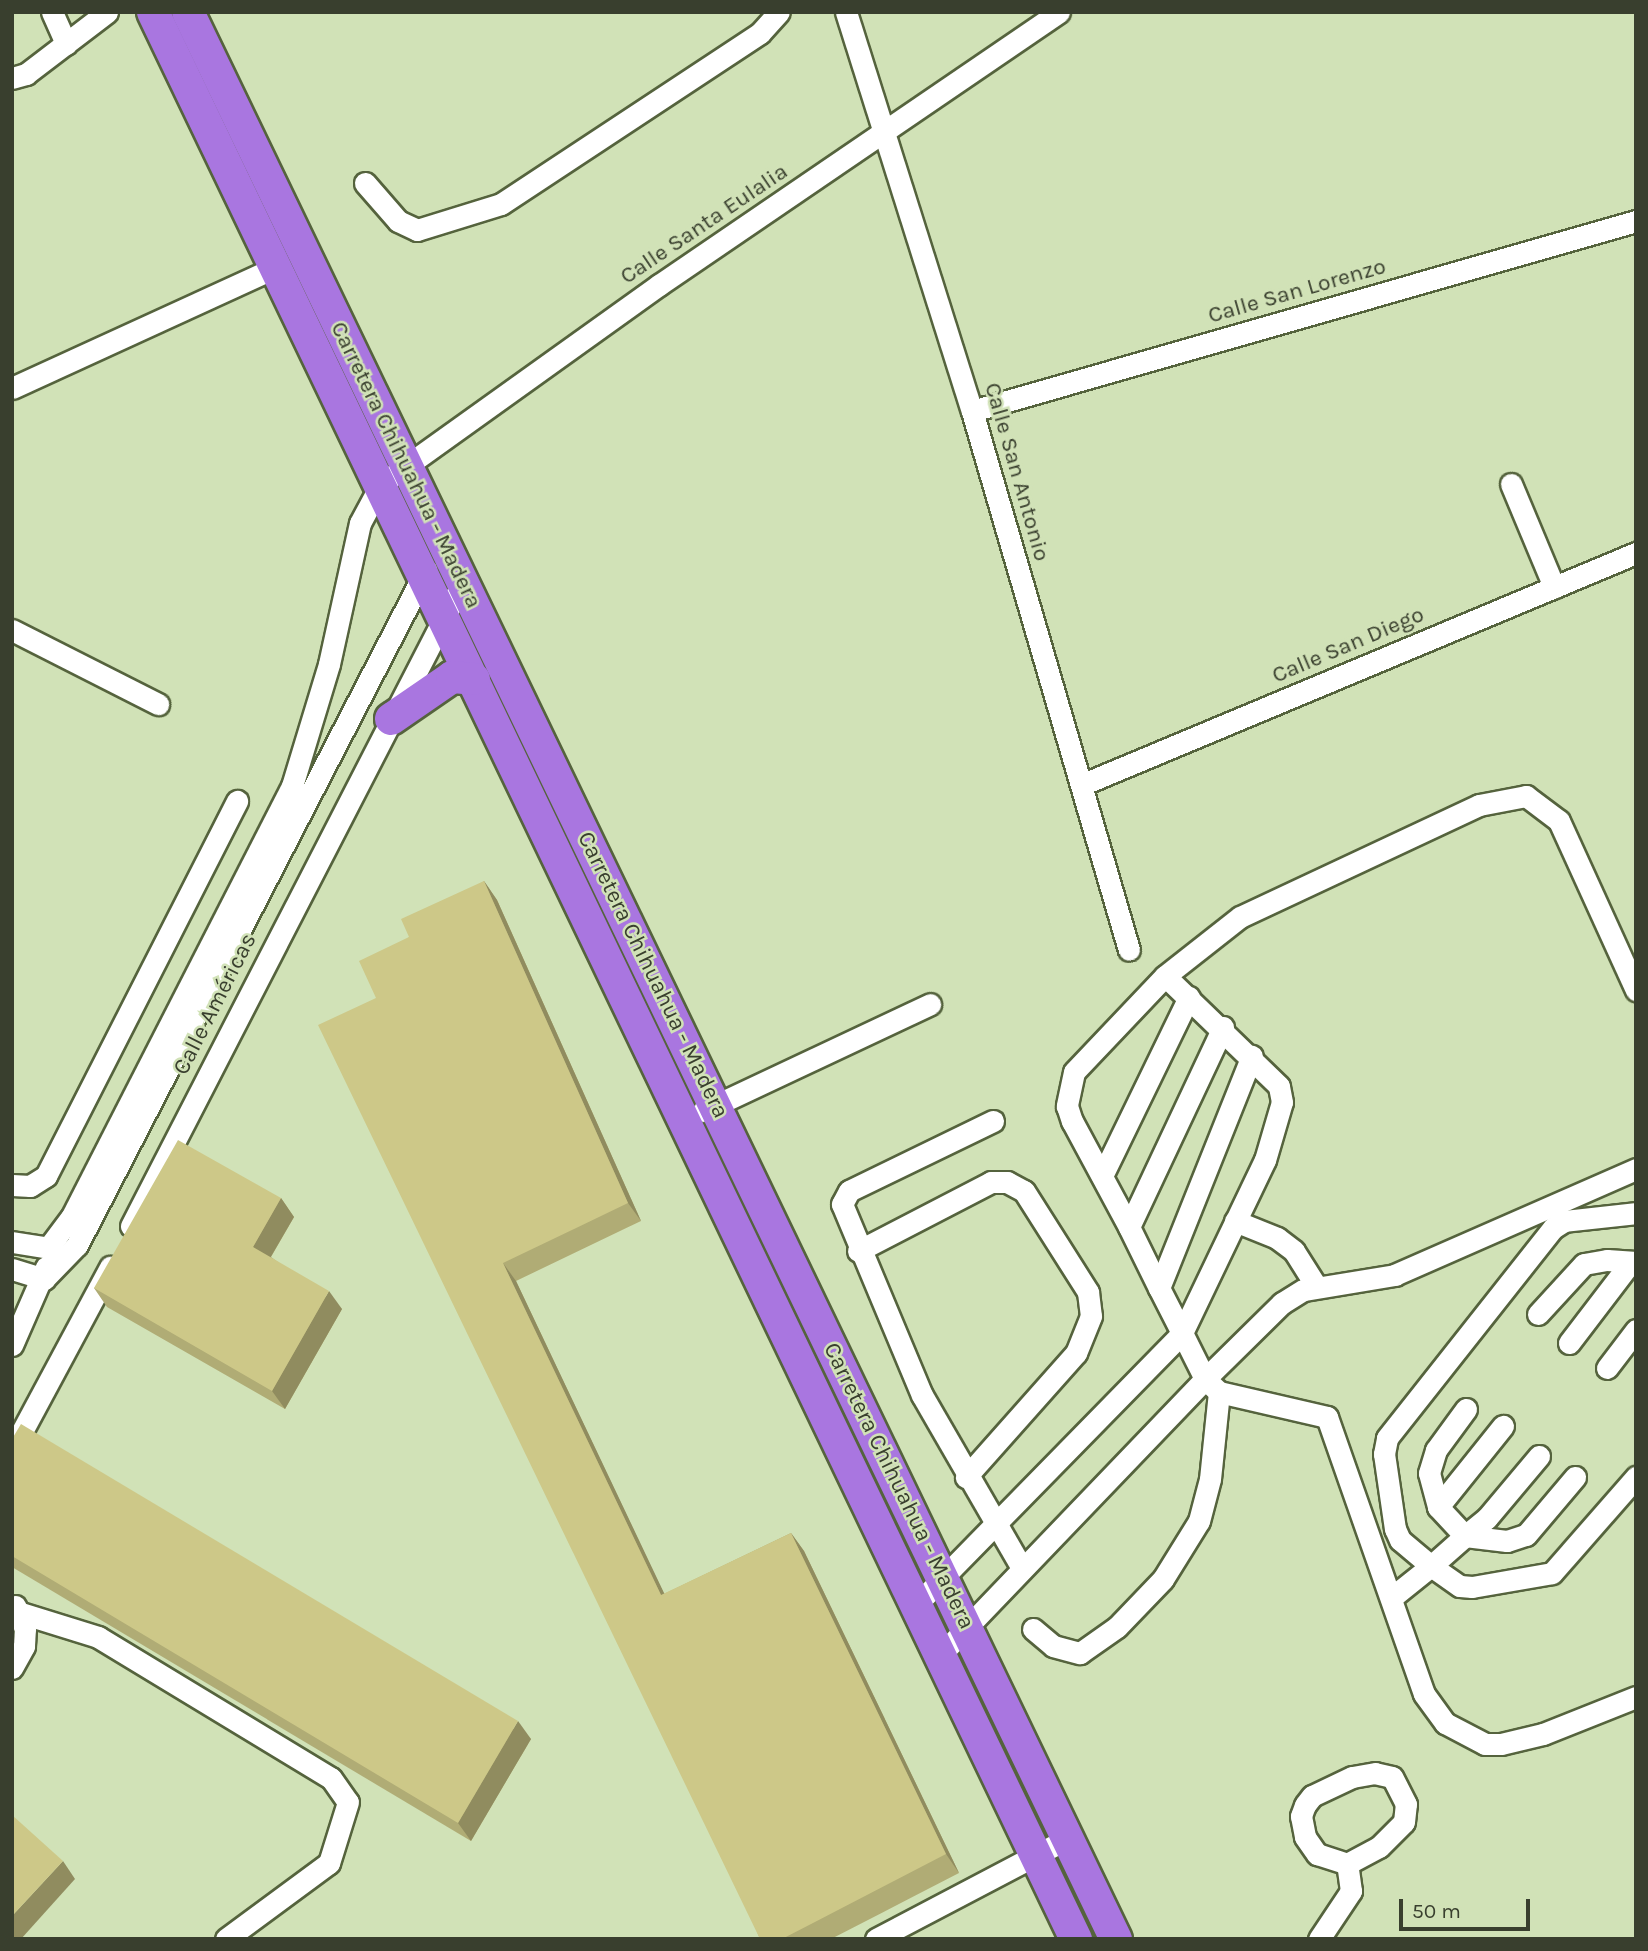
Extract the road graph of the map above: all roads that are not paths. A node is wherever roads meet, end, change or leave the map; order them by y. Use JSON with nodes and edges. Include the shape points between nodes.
{"nodes":[{"id":1,"x":52,"y":12,"type":"edge"},
{"id":2,"x":107,"y":12,"type":"edge"},
{"id":3,"x":153,"y":12,"type":"edge"},
{"id":4,"x":188,"y":12,"type":"edge"},
{"id":5,"x":779,"y":12,"type":"edge"},
{"id":6,"x":846,"y":12,"type":"edge"},
{"id":7,"x":1059,"y":12,"type":"edge"},
{"id":8,"x":66,"y":44,"type":"junction"},
{"id":9,"x":12,"y":78,"type":"edge"},
{"id":10,"x":887,"y":131,"type":"junction"},
{"id":11,"x":366,"y":183,"type":"dead end"},
{"id":12,"x":1636,"y":221,"type":"edge"},
{"id":13,"x":274,"y":268,"type":"junction"},
{"id":14,"x":12,"y":388,"type":"edge"},
{"id":15,"x":972,"y":411,"type":"junction"},
{"id":16,"x":408,"y":464,"type":"junction"},
{"id":17,"x":381,"y":484,"type":"junction"},
{"id":18,"x":1511,"y":484,"type":"dead end"},
{"id":19,"x":443,"y":539,"type":"junction"},
{"id":20,"x":1636,"y":553,"type":"edge"},
{"id":21,"x":424,"y":575,"type":"junction"},
{"id":22,"x":463,"y":581,"type":"junction"},
{"id":23,"x":1554,"y":587,"type":"junction"},
{"id":24,"x":444,"y":617,"type":"junction"},
{"id":25,"x":12,"y":630,"type":"edge"},
{"id":26,"x":474,"y":678,"type":"junction"},
{"id":27,"x":158,"y":704,"type":"dead end"},
{"id":28,"x":391,"y":719,"type":"junction"},
{"id":29,"x":1081,"y":785,"type":"junction"},
{"id":30,"x":237,"y":800,"type":"dead end"},
{"id":31,"x":1129,"y":950,"type":"dead end"},
{"id":32,"x":1165,"y":976,"type":"junction"},
{"id":33,"x":1636,"y":990,"type":"edge"},
{"id":34,"x":1189,"y":997,"type":"junction"},
{"id":35,"x":930,"y":1004,"type":"dead end"},
{"id":36,"x":1223,"y":1027,"type":"junction"},
{"id":37,"x":1252,"y":1056,"type":"junction"},
{"id":38,"x":717,"y":1104,"type":"junction"},
{"id":39,"x":685,"y":1120,"type":"junction"},
{"id":40,"x":993,"y":1121,"type":"dead end"},
{"id":41,"x":1636,"y":1169,"type":"edge"},
{"id":42,"x":1102,"y":1176,"type":"junction"},
{"id":43,"x":12,"y":1185,"type":"edge"},
{"id":44,"x":1636,"y":1213,"type":"edge"},
{"id":45,"x":1235,"y":1221,"type":"junction"},
{"id":46,"x":1129,"y":1227,"type":"junction"},
{"id":47,"x":12,"y":1242,"type":"edge"},
{"id":48,"x":48,"y":1248,"type":"junction"},
{"id":49,"x":858,"y":1251,"type":"junction"},
{"id":50,"x":1633,"y":1262,"type":"edge"},
{"id":51,"x":12,"y":1269,"type":"edge"},
{"id":52,"x":800,"y":1276,"type":"junction"},
{"id":53,"x":44,"y":1279,"type":"junction"},
{"id":54,"x":1315,"y":1286,"type":"junction"},
{"id":55,"x":1159,"y":1288,"type":"junction"},
{"id":56,"x":771,"y":1303,"type":"junction"},
{"id":57,"x":1538,"y":1314,"type":"dead end"},
{"id":58,"x":1636,"y":1330,"type":"edge"},
{"id":59,"x":1182,"y":1333,"type":"junction"},
{"id":60,"x":830,"y":1343,"type":"junction"},
{"id":61,"x":1569,"y":1343,"type":"dead end"},
{"id":62,"x":12,"y":1345,"type":"edge"},
{"id":63,"x":797,"y":1357,"type":"junction"},
{"id":64,"x":1607,"y":1368,"type":"dead end"},
{"id":65,"x":1212,"y":1385,"type":"junction"},
{"id":66,"x":1466,"y":1409,"type":"dead end"},
{"id":67,"x":1503,"y":1426,"type":"dead end"},
{"id":68,"x":12,"y":1450,"type":"edge"},
{"id":69,"x":1539,"y":1456,"type":"dead end"},
{"id":70,"x":966,"y":1477,"type":"junction"},
{"id":71,"x":1575,"y":1477,"type":"dead end"},
{"id":72,"x":1636,"y":1477,"type":"edge"},
{"id":73,"x":1438,"y":1507,"type":"junction"},
{"id":74,"x":995,"y":1528,"type":"junction"},
{"id":75,"x":1465,"y":1536,"type":"junction"},
{"id":76,"x":1431,"y":1566,"type":"junction"},
{"id":77,"x":1022,"y":1568,"type":"junction"},
{"id":78,"x":944,"y":1579,"type":"junction"},
{"id":79,"x":1391,"y":1598,"type":"junction"},
{"id":80,"x":918,"y":1603,"type":"junction"},
{"id":81,"x":17,"y":1607,"type":"edge"},
{"id":82,"x":966,"y":1625,"type":"junction"},
{"id":83,"x":1033,"y":1629,"type":"dead end"},
{"id":84,"x":941,"y":1654,"type":"junction"},
{"id":85,"x":12,"y":1668,"type":"edge"},
{"id":86,"x":1636,"y":1697,"type":"edge"},
{"id":87,"x":1068,"y":1838,"type":"junction"},
{"id":88,"x":1036,"y":1855,"type":"junction"},
{"id":89,"x":1347,"y":1864,"type":"junction"},
{"id":90,"x":226,"y":1939,"type":"edge"},
{"id":91,"x":876,"y":1939,"type":"edge"},
{"id":92,"x":1076,"y":1939,"type":"edge"},
{"id":93,"x":1116,"y":1939,"type":"edge"},
{"id":94,"x":1319,"y":1939,"type":"edge"}],
"edges":[{"from":1,"to":8,"type":"street"},
{"from":2,"to":8,"type":"street"},
{"from":3,"to":13,"type":"highway","name":"Carretera Chihuahua - Madera"},
{"from":4,"to":16,"type":"highway","name":"Carretera Chihuahua - Madera"},
{"from":5,"to":11,"type":"street","via":[[760,33],[501,204],[432,229],[408,229]]},
{"from":6,"to":10,"type":"street","name":"Calle San Antonio"},
{"from":7,"to":10,"type":"street","name":"Calle Santa Eulalia"},
{"from":8,"to":9,"type":"street","via":[[26,74]]},
{"from":10,"to":15,"type":"street","name":"Calle San Antonio"},
{"from":10,"to":16,"type":"street","name":"Calle Santa Eulalia","via":[[659,285]]},
{"from":12,"to":15,"type":"street","name":"Calle San Lorenzo"},
{"from":13,"to":14,"type":"street"},
{"from":13,"to":17,"type":"highway","name":"Carretera Chihuahua - Madera"},
{"from":15,"to":29,"type":"street","name":"Calle San Antonio"},
{"from":16,"to":17,"type":"street","name":"Calle Santa Eulalia"},
{"from":16,"to":19,"type":"highway","name":"Carretera Chihuahua - Madera"},
{"from":17,"to":21,"type":"highway","name":"Carretera Chihuahua - Madera"},
{"from":17,"to":48,"type":"street","via":[[360,523],[328,664],[292,786],[89,1186]]},
{"from":18,"to":23,"type":"street"},
{"from":19,"to":21,"type":"street"},
{"from":19,"to":22,"type":"highway","name":"Carretera Chihuahua - Madera"},
{"from":20,"to":23,"type":"street","name":"Calle San Diego"},
{"from":21,"to":24,"type":"highway","name":"Carretera Chihuahua - Madera"},
{"from":21,"to":53,"type":"street","via":[[77,1245]]},
{"from":22,"to":24,"type":"street","name":"Calle Américas"},
{"from":22,"to":38,"type":"highway","name":"Carretera Chihuahua - Madera"},
{"from":23,"to":29,"type":"street","name":"Calle San Diego"},
{"from":24,"to":26,"type":"highway","name":"Carretera Chihuahua - Madera"},
{"from":24,"to":28,"type":"street","name":"Calle Américas"},
{"from":25,"to":27,"type":"street"},
{"from":26,"to":28,"type":"highway","via":[[452,677]]},
{"from":26,"to":39,"type":"highway","name":"Carretera Chihuahua - Madera"},
{"from":28,"to":68,"type":"street","name":"Calle Américas"},
{"from":29,"to":31,"type":"street","name":"Calle San Antonio"},
{"from":30,"to":43,"type":"street","via":[[46,1175],[30,1186]]},
{"from":32,"to":33,"type":"street","via":[[1240,917],[1479,805],[1526,796],[1559,821]]},
{"from":32,"to":34,"type":"street"},
{"from":32,"to":42,"type":"street","via":[[1069,1084],[1072,1121]]},
{"from":34,"to":36,"type":"street"},
{"from":34,"to":42,"type":"street"},
{"from":35,"to":38,"type":"street"},
{"from":36,"to":37,"type":"street"},
{"from":36,"to":46,"type":"street"},
{"from":37,"to":45,"type":"street","via":[[1279,1086],[1282,1102],[1265,1160]]},
{"from":37,"to":55,"type":"street"},
{"from":38,"to":39,"type":"street"},
{"from":38,"to":52,"type":"highway","name":"Carretera Chihuahua - Madera"},
{"from":39,"to":56,"type":"highway","name":"Carretera Chihuahua - Madera"},
{"from":40,"to":49,"type":"street","via":[[849,1191],[843,1212]]},
{"from":41,"to":54,"type":"street","via":[[1395,1275],[1371,1282]]},
{"from":42,"to":46,"type":"street"},
{"from":44,"to":76,"type":"street","via":[[1564,1222],[1553,1228],[1387,1438],[1384,1454],[1395,1529],[1400,1540]]},
{"from":45,"to":54,"type":"street","via":[[1277,1238],[1294,1251]]},
{"from":45,"to":59,"type":"street"},
{"from":46,"to":55,"type":"street"},
{"from":47,"to":48,"type":"street"},
{"from":48,"to":53,"type":"street"},
{"from":49,"to":70,"type":"street","via":[[922,1395]]},
{"from":49,"to":70,"type":"street","via":[[991,1182],[1007,1182],[1024,1191],[1088,1292],[1089,1329],[1076,1353]]},
{"from":50,"to":57,"type":"street","via":[[1584,1264]]},
{"from":50,"to":61,"type":"street"},
{"from":51,"to":53,"type":"street"},
{"from":52,"to":56,"type":"highway","via":[[792,1298]]},
{"from":52,"to":60,"type":"highway","name":"Carretera Chihuahua - Madera"},
{"from":53,"to":62,"type":"street"},
{"from":54,"to":65,"type":"street","via":[[1282,1304]]},
{"from":55,"to":59,"type":"street"},
{"from":56,"to":63,"type":"highway","name":"Carretera Chihuahua - Madera"},
{"from":58,"to":64,"type":"street"},
{"from":59,"to":65,"type":"street"},
{"from":59,"to":74,"type":"street"},
{"from":60,"to":63,"type":"highway","via":[[810,1340]]},
{"from":60,"to":78,"type":"highway","name":"Carretera Chihuahua - Madera"},
{"from":63,"to":80,"type":"highway","name":"Carretera Chihuahua - Madera"},
{"from":65,"to":77,"type":"street"},
{"from":65,"to":79,"type":"street","via":[[1327,1417]]},
{"from":65,"to":83,"type":"street","via":[[1202,1511],[1163,1579],[1117,1627],[1080,1653],[1053,1646]]},
{"from":66,"to":73,"type":"street","via":[[1430,1465]]},
{"from":67,"to":73,"type":"street"},
{"from":69,"to":75,"type":"street","via":[[1487,1518]]},
{"from":70,"to":74,"type":"street"},
{"from":71,"to":75,"type":"street","via":[[1526,1535],[1497,1541]]},
{"from":72,"to":76,"type":"street","via":[[1559,1567],[1545,1576],[1460,1586]]},
{"from":73,"to":75,"type":"street"},
{"from":74,"to":77,"type":"street"},
{"from":74,"to":78,"type":"street"},
{"from":75,"to":76,"type":"street"},
{"from":76,"to":79,"type":"street"},
{"from":77,"to":82,"type":"street"},
{"from":78,"to":80,"type":"street"},
{"from":78,"to":82,"type":"highway","name":"Carretera Chihuahua - Madera"},
{"from":79,"to":86,"type":"street","via":[[1434,1711],[1445,1723],[1485,1744],[1543,1734]]},
{"from":80,"to":84,"type":"highway","name":"Carretera Chihuahua - Madera"},
{"from":81,"to":85,"type":"street","via":[[24,1646]]},
{"from":81,"to":90,"type":"street","via":[[99,1637],[331,1777],[348,1801],[328,1863]]},
{"from":82,"to":84,"type":"street"},
{"from":82,"to":87,"type":"highway","name":"Carretera Chihuahua - Madera"},
{"from":84,"to":88,"type":"highway","name":"Carretera Chihuahua - Madera"},
{"from":87,"to":88,"type":"street"},
{"from":87,"to":93,"type":"highway","name":"Carretera Chihuahua - Madera"},
{"from":88,"to":91,"type":"street"},
{"from":88,"to":92,"type":"highway","name":"Carretera Chihuahua - Madera"},
{"from":89,"to":89,"type":"street","via":[[1317,1854],[1305,1837],[1301,1816],[1305,1805],[1312,1796],[1352,1777],[1375,1773],[1392,1777],[1406,1804],[1404,1822],[1379,1847]]},
{"from":89,"to":94,"type":"street","via":[[1352,1891]]}]}
